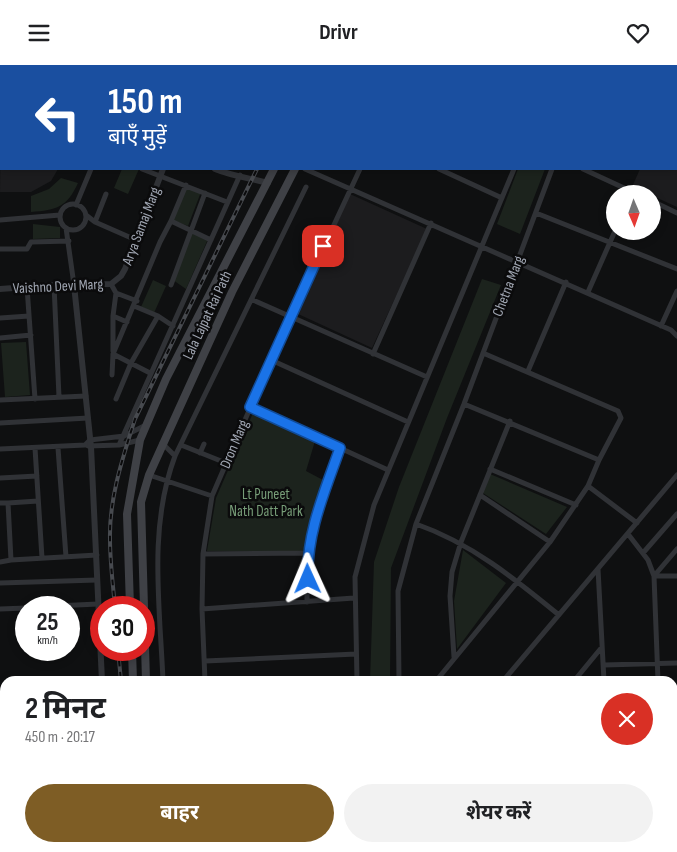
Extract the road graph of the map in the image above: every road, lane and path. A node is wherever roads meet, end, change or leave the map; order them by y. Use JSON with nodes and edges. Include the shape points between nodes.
{"nodes":[{"id":1,"x":91,"y":170,"type":"edge"},
{"id":2,"x":144,"y":170,"type":"edge"},
{"id":3,"x":163,"y":170,"type":"edge"},
{"id":4,"x":218,"y":170,"type":"edge"},
{"id":5,"x":235,"y":170,"type":"edge"},
{"id":6,"x":274,"y":170,"type":"edge"},
{"id":7,"x":294,"y":170,"type":"edge"},
{"id":8,"x":307,"y":170,"type":"edge"},
{"id":9,"x":359,"y":170,"type":"edge"},
{"id":10,"x":441,"y":170,"type":"edge"},
{"id":11,"x":514,"y":170,"type":"edge"},
{"id":12,"x":552,"y":170,"type":"edge"},
{"id":13,"x":585,"y":170,"type":"edge"},
{"id":14,"x":240,"y":175,"type":"junction"},
{"id":15,"x":160,"y":177,"type":"junction"},
{"id":16,"x":268,"y":183,"type":"junction"},
{"id":17,"x":186,"y":185,"type":"junction"},
{"id":18,"x":615,"y":185,"type":"edge"},
{"id":19,"x":306,"y":187,"type":"dead end"},
{"id":20,"x":350,"y":188,"type":"junction"},
{"id":21,"x":205,"y":193,"type":"junction"},
{"id":22,"x":106,"y":194,"type":"dead end"},
{"id":23,"x":502,"y":197,"type":"junction"},
{"id":24,"x":227,"y":202,"type":"junction"},
{"id":25,"x":76,"y":205,"type":"junction"},
{"id":26,"x":661,"y":205,"type":"edge"},
{"id":27,"x":536,"y":213,"type":"junction"},
{"id":28,"x":677,"y":213,"type":"edge"},
{"id":29,"x":60,"y":215,"type":"junction"},
{"id":30,"x":86,"y":215,"type":"junction"},
{"id":31,"x":0,"y":220,"type":"edge"},
{"id":32,"x":171,"y":221,"type":"junction"},
{"id":33,"x":95,"y":222,"type":"junction"},
{"id":34,"x":432,"y":223,"type":"junction"},
{"id":35,"x":66,"y":228,"type":"junction"},
{"id":36,"x":191,"y":230,"type":"junction"},
{"id":37,"x":136,"y":239,"type":"junction"},
{"id":38,"x":211,"y":239,"type":"junction"},
{"id":39,"x":611,"y":240,"type":"edge"},
{"id":40,"x":69,"y":241,"type":"junction"},
{"id":41,"x":610,"y":243,"type":"junction"},
{"id":42,"x":483,"y":246,"type":"junction"},
{"id":43,"x":0,"y":249,"type":"edge"},
{"id":44,"x":517,"y":261,"type":"junction"},
{"id":45,"x":677,"y":269,"type":"edge"},
{"id":46,"x":566,"y":282,"type":"junction"},
{"id":47,"x":113,"y":283,"type":"junction"},
{"id":48,"x":54,"y":285,"type":"junction"},
{"id":49,"x":74,"y":285,"type":"junction"},
{"id":50,"x":171,"y":285,"type":"dead end"},
{"id":51,"x":27,"y":287,"type":"junction"},
{"id":52,"x":0,"y":289,"type":"edge"},
{"id":53,"x":677,"y":291,"type":"edge"},
{"id":54,"x":588,"y":292,"type":"junction"},
{"id":55,"x":116,"y":293,"type":"junction"},
{"id":56,"x":253,"y":300,"type":"junction"},
{"id":57,"x":137,"y":301,"type":"junction"},
{"id":58,"x":134,"y":306,"type":"junction"},
{"id":59,"x":30,"y":315,"type":"junction"},
{"id":60,"x":113,"y":316,"type":"junction"},
{"id":61,"x":158,"y":316,"type":"junction"},
{"id":62,"x":291,"y":316,"type":"junction"},
{"id":63,"x":0,"y":318,"type":"edge"},
{"id":64,"x":127,"y":322,"type":"junction"},
{"id":65,"x":173,"y":326,"type":"junction"},
{"id":66,"x":661,"y":326,"type":"junction"},
{"id":67,"x":677,"y":329,"type":"edge"},
{"id":68,"x":671,"y":330,"type":"junction"},
{"id":69,"x":31,"y":335,"type":"junction"},
{"id":70,"x":677,"y":336,"type":"edge"},
{"id":71,"x":0,"y":337,"type":"edge"},
{"id":72,"x":373,"y":353,"type":"junction"},
{"id":73,"x":483,"y":353,"type":"junction"},
{"id":74,"x":113,"y":354,"type":"junction"},
{"id":75,"x":271,"y":360,"type":"junction"},
{"id":76,"x":131,"y":363,"type":"junction"},
{"id":77,"x":528,"y":371,"type":"junction"},
{"id":78,"x":150,"y":373,"type":"junction"},
{"id":79,"x":112,"y":375,"type":"dead end"},
{"id":80,"x":427,"y":377,"type":"junction"},
{"id":81,"x":86,"y":396,"type":"junction"},
{"id":82,"x":59,"y":397,"type":"junction"},
{"id":83,"x":35,"y":399,"type":"junction"},
{"id":84,"x":116,"y":399,"type":"dead end"},
{"id":85,"x":0,"y":400,"type":"edge"},
{"id":86,"x":464,"y":404,"type":"junction"},
{"id":87,"x":250,"y":407,"type":"junction"},
{"id":88,"x":88,"y":418,"type":"junction"},
{"id":89,"x":510,"y":421,"type":"junction"},
{"id":90,"x":408,"y":422,"type":"junction"},
{"id":91,"x":0,"y":423,"type":"edge"},
{"id":92,"x":146,"y":425,"type":"junction"},
{"id":93,"x":124,"y":436,"type":"junction"},
{"id":94,"x":140,"y":440,"type":"junction"},
{"id":95,"x":162,"y":443,"type":"junction"},
{"id":96,"x":89,"y":444,"type":"junction"},
{"id":97,"x":204,"y":444,"type":"dead end"},
{"id":98,"x":119,"y":445,"type":"junction"},
{"id":99,"x":181,"y":445,"type":"junction"},
{"id":100,"x":35,"y":448,"type":"junction"},
{"id":101,"x":58,"y":448,"type":"junction"},
{"id":102,"x":340,"y":448,"type":"junction"},
{"id":103,"x":0,"y":449,"type":"edge"},
{"id":104,"x":200,"y":453,"type":"junction"},
{"id":105,"x":175,"y":456,"type":"junction"},
{"id":106,"x":599,"y":460,"type":"junction"},
{"id":107,"x":226,"y":463,"type":"junction"},
{"id":108,"x":490,"y":469,"type":"junction"},
{"id":109,"x":388,"y":470,"type":"junction"},
{"id":110,"x":149,"y":475,"type":"junction"},
{"id":111,"x":37,"y":476,"type":"junction"},
{"id":112,"x":677,"y":477,"type":"edge"},
{"id":113,"x":0,"y":478,"type":"edge"},
{"id":114,"x":166,"y":481,"type":"junction"},
{"id":115,"x":588,"y":487,"type":"junction"},
{"id":116,"x":480,"y":495,"type":"junction"},
{"id":117,"x":212,"y":496,"type":"junction"},
{"id":118,"x":38,"y":501,"type":"junction"},
{"id":119,"x":0,"y":503,"type":"edge"},
{"id":120,"x":8,"y":503,"type":"junction"},
{"id":121,"x":576,"y":505,"type":"junction"},
{"id":122,"x":677,"y":514,"type":"edge"},
{"id":123,"x":416,"y":523,"type":"junction"},
{"id":124,"x":637,"y":523,"type":"junction"},
{"id":125,"x":628,"y":534,"type":"junction"},
{"id":126,"x":461,"y":542,"type":"junction"},
{"id":127,"x":550,"y":542,"type":"junction"},
{"id":128,"x":677,"y":549,"type":"edge"},
{"id":129,"x":307,"y":553,"type":"junction"},
{"id":130,"x":643,"y":553,"type":"junction"},
{"id":131,"x":203,"y":554,"type":"junction"},
{"id":132,"x":97,"y":555,"type":"junction"},
{"id":133,"x":66,"y":557,"type":"junction"},
{"id":134,"x":42,"y":558,"type":"junction"},
{"id":135,"x":11,"y":560,"type":"junction"},
{"id":136,"x":0,"y":562,"type":"edge"},
{"id":137,"x":598,"y":569,"type":"junction"},
{"id":138,"x":654,"y":576,"type":"junction"},
{"id":139,"x":677,"y":576,"type":"edge"},
{"id":140,"x":97,"y":580,"type":"junction"},
{"id":141,"x":518,"y":582,"type":"junction"},
{"id":142,"x":0,"y":583,"type":"edge"},
{"id":143,"x":98,"y":596,"type":"edge"},
{"id":144,"x":130,"y":596,"type":"edge"},
{"id":145,"x":143,"y":596,"type":"edge"},
{"id":146,"x":354,"y":598,"type":"junction"},
{"id":147,"x":307,"y":602,"type":"junction"},
{"id":148,"x":15,"y":608,"type":"edge"},
{"id":149,"x":0,"y":609,"type":"edge"},
{"id":150,"x":202,"y":609,"type":"junction"},
{"id":151,"x":559,"y":615,"type":"junction"},
{"id":152,"x":602,"y":646,"type":"junction"},
{"id":153,"x":356,"y":654,"type":"junction"},
{"id":154,"x":454,"y":658,"type":"junction"},
{"id":155,"x":101,"y":661,"type":"edge"},
{"id":156,"x":132,"y":661,"type":"edge"},
{"id":157,"x":145,"y":661,"type":"edge"},
{"id":158,"x":205,"y":661,"type":"junction"},
{"id":159,"x":657,"y":663,"type":"junction"},
{"id":160,"x":677,"y":663,"type":"edge"},
{"id":161,"x":604,"y":665,"type":"junction"},
{"id":162,"x":102,"y":676,"type":"edge"},
{"id":163,"x":133,"y":676,"type":"edge"},
{"id":164,"x":146,"y":676,"type":"edge"},
{"id":165,"x":163,"y":676,"type":"edge"},
{"id":166,"x":205,"y":676,"type":"edge"},
{"id":167,"x":357,"y":676,"type":"edge"},
{"id":168,"x":399,"y":676,"type":"edge"},
{"id":169,"x":440,"y":676,"type":"edge"},
{"id":170,"x":507,"y":676,"type":"edge"},
{"id":171,"x":578,"y":676,"type":"edge"},
{"id":172,"x":604,"y":676,"type":"edge"},
{"id":173,"x":658,"y":676,"type":"edge"}],
"edges":[{"from":1,"to":25,"type":"street"},
{"from":2,"to":15,"type":"street"},
{"from":3,"to":15,"type":"street","name":"Arya Samaj Marg"},
{"from":4,"to":14,"type":"street"},
{"from":5,"to":14,"type":"street"},
{"from":6,"to":16,"type":"main road","name":"Lala Lajpat Rai Path"},
{"from":7,"to":95,"type":"main road","name":"Lala Lajpat Rai Path","via":[[232,292]]},
{"from":8,"to":20,"type":"street"},
{"from":9,"to":20,"type":"street","name":"Dron Marg"},
{"from":10,"to":23,"type":"street"},
{"from":11,"to":23,"type":"street"},
{"from":12,"to":27,"type":"street","name":"Chetna Marg"},
{"from":13,"to":18,"type":"street"},
{"from":14,"to":16,"type":"street"},
{"from":14,"to":24,"type":"street"},
{"from":15,"to":17,"type":"street"},
{"from":15,"to":37,"type":"street","name":"Arya Samaj Marg"},
{"from":16,"to":92,"type":"main road","name":"Lala Lajpat Rai Path","via":[[166,379]]},
{"from":17,"to":21,"type":"street"},
{"from":17,"to":32,"type":"street"},
{"from":19,"to":56,"type":"street"},
{"from":20,"to":34,"type":"street"},
{"from":20,"to":62,"type":"street","name":"Dron Marg"},
{"from":21,"to":24,"type":"street"},
{"from":21,"to":36,"type":"street"},
{"from":22,"to":33,"type":"street"},
{"from":23,"to":42,"type":"street"},
{"from":24,"to":38,"type":"street"},
{"from":25,"to":29,"type":"street","via":[[66,206]]},
{"from":25,"to":30,"type":"street"},
{"from":26,"to":28,"type":"street"},
{"from":27,"to":41,"type":"street"},
{"from":27,"to":44,"type":"street","name":"Chetna Marg"},
{"from":29,"to":31,"type":"street"},
{"from":29,"to":35,"type":"street"},
{"from":30,"to":33,"type":"street"},
{"from":30,"to":35,"type":"street","via":[[80,228]]},
{"from":32,"to":36,"type":"street"},
{"from":32,"to":57,"type":"street"},
{"from":33,"to":37,"type":"street"},
{"from":34,"to":42,"type":"street"},
{"from":34,"to":72,"type":"street"},
{"from":35,"to":40,"type":"street"},
{"from":36,"to":38,"type":"street"},
{"from":36,"to":50,"type":"street"},
{"from":37,"to":47,"type":"street","name":"Arya Samaj Marg","via":[[125,269]]},
{"from":38,"to":65,"type":"street"},
{"from":39,"to":41,"type":"street"},
{"from":40,"to":43,"type":"street","via":[[31,241],[27,249]]},
{"from":40,"to":49,"type":"street"},
{"from":41,"to":45,"type":"street"},
{"from":41,"to":54,"type":"street"},
{"from":42,"to":44,"type":"street"},
{"from":42,"to":80,"type":"street"},
{"from":44,"to":46,"type":"street"},
{"from":44,"to":73,"type":"street","name":"Chetna Marg"},
{"from":46,"to":54,"type":"street"},
{"from":46,"to":77,"type":"street"},
{"from":47,"to":49,"type":"street","name":"Vaishno Devi Marg"},
{"from":47,"to":55,"type":"street"},
{"from":48,"to":49,"type":"street","name":"Vaishno Devi Marg"},
{"from":48,"to":51,"type":"street","name":"Vaishno Devi Marg"},
{"from":48,"to":82,"type":"street"},
{"from":49,"to":81,"type":"street"},
{"from":51,"to":52,"type":"street","name":"Vaishno Devi Marg"},
{"from":51,"to":59,"type":"street"},
{"from":53,"to":66,"type":"street"},
{"from":54,"to":66,"type":"street"},
{"from":55,"to":57,"type":"street"},
{"from":55,"to":60,"type":"street"},
{"from":56,"to":62,"type":"street"},
{"from":56,"to":99,"type":"street"},
{"from":57,"to":58,"type":"street"},
{"from":58,"to":61,"type":"street"},
{"from":58,"to":64,"type":"street"},
{"from":59,"to":63,"type":"street"},
{"from":59,"to":69,"type":"street"},
{"from":60,"to":64,"type":"street"},
{"from":60,"to":74,"type":"street"},
{"from":61,"to":65,"type":"street"},
{"from":61,"to":76,"type":"street"},
{"from":62,"to":72,"type":"street"},
{"from":62,"to":75,"type":"street","name":"Dron Marg"},
{"from":64,"to":74,"type":"street"},
{"from":65,"to":78,"type":"street"},
{"from":66,"to":68,"type":"street"},
{"from":67,"to":68,"type":"street"},
{"from":68,"to":70,"type":"street"},
{"from":69,"to":71,"type":"street"},
{"from":69,"to":83,"type":"street"},
{"from":72,"to":80,"type":"street"},
{"from":73,"to":77,"type":"street"},
{"from":73,"to":86,"type":"street","name":"Chetna Marg"},
{"from":74,"to":76,"type":"street"},
{"from":74,"to":79,"type":"street"},
{"from":75,"to":87,"type":"street","name":"Dron Marg"},
{"from":75,"to":90,"type":"street"},
{"from":76,"to":78,"type":"street"},
{"from":76,"to":84,"type":"street"},
{"from":77,"to":106,"type":"street","via":[[618,411],[621,418]]},
{"from":78,"to":93,"type":"street"},
{"from":80,"to":90,"type":"street"},
{"from":81,"to":82,"type":"street"},
{"from":81,"to":88,"type":"street"},
{"from":82,"to":83,"type":"street"},
{"from":83,"to":85,"type":"street"},
{"from":86,"to":89,"type":"street"},
{"from":86,"to":123,"type":"street","name":"Chetna Marg"},
{"from":87,"to":102,"type":"street"},
{"from":87,"to":107,"type":"street","name":"Dron Marg"},
{"from":88,"to":91,"type":"street"},
{"from":88,"to":96,"type":"street"},
{"from":89,"to":106,"type":"street"},
{"from":89,"to":108,"type":"street"},
{"from":90,"to":109,"type":"street"},
{"from":92,"to":93,"type":"street"},
{"from":92,"to":94,"type":"main road","name":"Lala Lajpat Rai Path"},
{"from":93,"to":96,"type":"street"},
{"from":93,"to":98,"type":"street"},
{"from":94,"to":98,"type":"street"},
{"from":94,"to":144,"type":"main road","name":"Lala Lajpat Rai Path","via":[[127,514]]},
{"from":95,"to":105,"type":"street"},
{"from":95,"to":110,"type":"main road","name":"Lala Lajpat Rai Path"},
{"from":96,"to":98,"type":"street"},
{"from":96,"to":101,"type":"street"},
{"from":96,"to":132,"type":"street"},
{"from":97,"to":104,"type":"street"},
{"from":99,"to":104,"type":"street"},
{"from":99,"to":105,"type":"street"},
{"from":100,"to":101,"type":"street"},
{"from":100,"to":103,"type":"street"},
{"from":100,"to":111,"type":"street"},
{"from":101,"to":133,"type":"street"},
{"from":102,"to":109,"type":"street"},
{"from":102,"to":129,"type":"street"},
{"from":104,"to":107,"type":"street"},
{"from":105,"to":114,"type":"street"},
{"from":106,"to":115,"type":"street"},
{"from":107,"to":117,"type":"street","name":"Dron Marg"},
{"from":108,"to":116,"type":"street"},
{"from":108,"to":121,"type":"street"},
{"from":109,"to":146,"type":"street","via":[[363,539]]},
{"from":110,"to":114,"type":"street"},
{"from":110,"to":145,"type":"main road","name":"Lala Lajpat Rai Path","via":[[142,502]]},
{"from":111,"to":113,"type":"street"},
{"from":111,"to":118,"type":"street"},
{"from":112,"to":124,"type":"street"},
{"from":114,"to":117,"type":"street"},
{"from":114,"to":165,"type":"street","via":[[157,545]]},
{"from":115,"to":121,"type":"street"},
{"from":115,"to":124,"type":"street"},
{"from":116,"to":126,"type":"street"},
{"from":116,"to":127,"type":"street"},
{"from":117,"to":131,"type":"street","name":"Dron Marg"},
{"from":118,"to":120,"type":"street"},
{"from":118,"to":134,"type":"street"},
{"from":119,"to":120,"type":"street"},
{"from":120,"to":135,"type":"street"},
{"from":121,"to":127,"type":"street"},
{"from":122,"to":130,"type":"street"},
{"from":123,"to":126,"type":"street"},
{"from":123,"to":168,"type":"street","name":"Chetna Marg","via":[[398,591]]},
{"from":124,"to":125,"type":"street"},
{"from":125,"to":130,"type":"street"},
{"from":125,"to":137,"type":"street"},
{"from":126,"to":141,"type":"street"},
{"from":126,"to":154,"type":"street","via":[[452,572],[450,596]]},
{"from":127,"to":141,"type":"street"},
{"from":128,"to":138,"type":"street"},
{"from":129,"to":131,"type":"street"},
{"from":129,"to":147,"type":"street"},
{"from":130,"to":138,"type":"street"},
{"from":131,"to":150,"type":"street","name":"Dron Marg"},
{"from":132,"to":133,"type":"street"},
{"from":132,"to":140,"type":"street"},
{"from":133,"to":134,"type":"street"},
{"from":134,"to":135,"type":"street"},
{"from":135,"to":136,"type":"street"},
{"from":137,"to":151,"type":"street"},
{"from":137,"to":152,"type":"street"},
{"from":138,"to":139,"type":"street"},
{"from":138,"to":159,"type":"street"},
{"from":140,"to":142,"type":"street"},
{"from":140,"to":143,"type":"street"},
{"from":141,"to":151,"type":"street"},
{"from":141,"to":154,"type":"street"},
{"from":146,"to":147,"type":"street"},
{"from":146,"to":153,"type":"street"},
{"from":147,"to":150,"type":"street"},
{"from":148,"to":149,"type":"street"},
{"from":150,"to":158,"type":"street","name":"Dron Marg"},
{"from":151,"to":170,"type":"street"},
{"from":152,"to":161,"type":"street"},
{"from":152,"to":171,"type":"street"},
{"from":153,"to":158,"type":"street"},
{"from":153,"to":167,"type":"street"},
{"from":154,"to":169,"type":"street"},
{"from":155,"to":162,"type":"street"},
{"from":156,"to":163,"type":"main road"},
{"from":157,"to":164,"type":"main road","name":"Lala Lajpat Rai Path"},
{"from":158,"to":166,"type":"street","name":"Dron Marg"},
{"from":159,"to":160,"type":"street"},
{"from":159,"to":161,"type":"street"},
{"from":159,"to":173,"type":"street"},
{"from":161,"to":172,"type":"street"}]}
